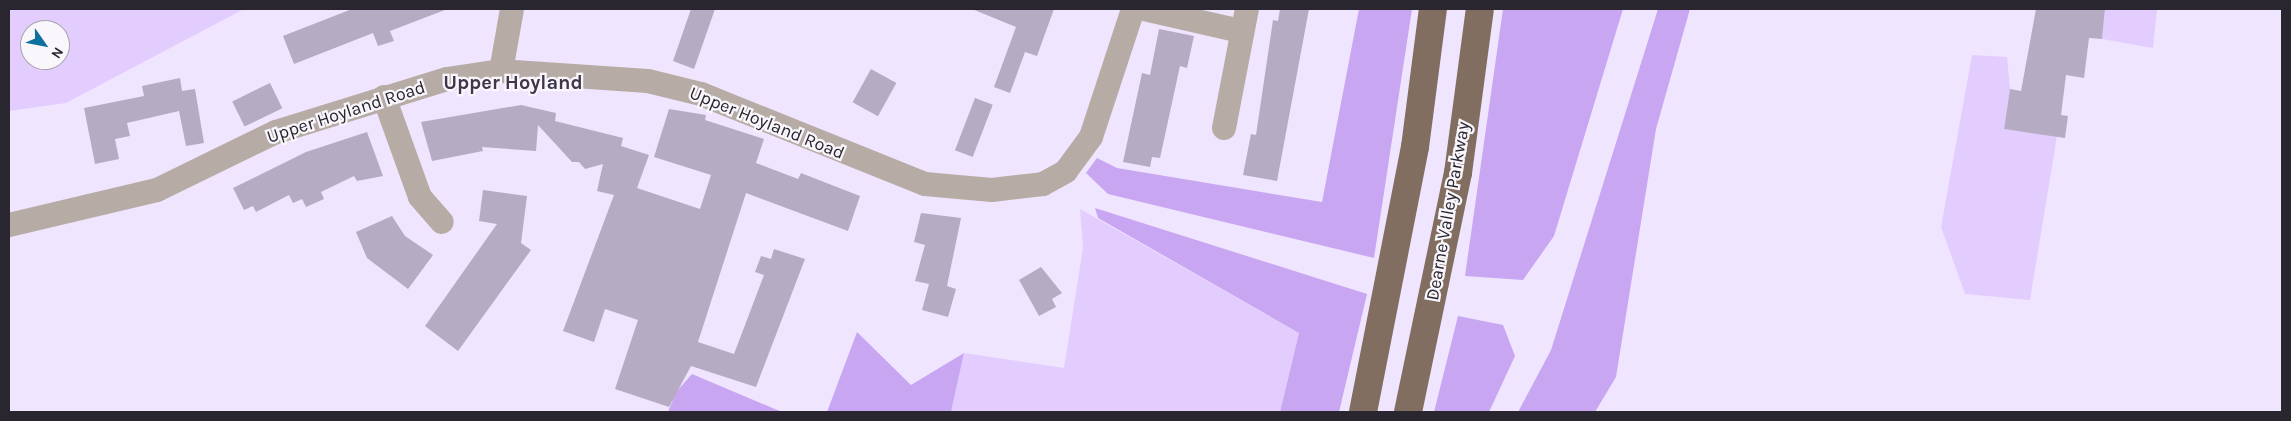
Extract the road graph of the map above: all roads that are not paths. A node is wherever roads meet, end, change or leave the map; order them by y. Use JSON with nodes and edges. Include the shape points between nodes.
{"nodes":[{"id":1,"x":512,"y":9,"type":"edge"},
{"id":2,"x":1133,"y":9,"type":"edge"},
{"id":3,"x":1144,"y":9,"type":"edge"},
{"id":4,"x":1433,"y":9,"type":"edge"},
{"id":5,"x":1480,"y":9,"type":"edge"},
{"id":6,"x":1244,"y":20,"type":"edge"},
{"id":7,"x":501,"y":71,"type":"junction"},
{"id":8,"x":384,"y":97,"type":"junction"},
{"id":9,"x":1224,"y":128,"type":"dead end"},
{"id":10,"x":442,"y":222,"type":"dead end"},
{"id":11,"x":9,"y":224,"type":"edge"},
{"id":12,"x":1363,"y":412,"type":"edge"},
{"id":13,"x":1408,"y":412,"type":"edge"}],
"edges":[{"from":1,"to":7,"type":"street"},
{"from":2,"to":7,"type":"street","name":"Upper Hoyland Road","via":[[1091,137],[1066,171],[1043,184],[992,190],[925,184],[701,94],[657,83]]},
{"from":3,"to":6,"type":"street"},
{"from":4,"to":12,"type":"highway","via":[[1415,147]]},
{"from":5,"to":13,"type":"highway","name":"Dearne Valley Parkway","via":[[1458,173]]},
{"from":6,"to":9,"type":"street"},
{"from":7,"to":8,"type":"street","name":"Upper Hoyland Road","via":[[447,79]]},
{"from":8,"to":10,"type":"street","via":[[420,197]]},
{"from":8,"to":11,"type":"street","name":"Upper Hoyland Road","via":[[276,132],[157,190]]}]}
